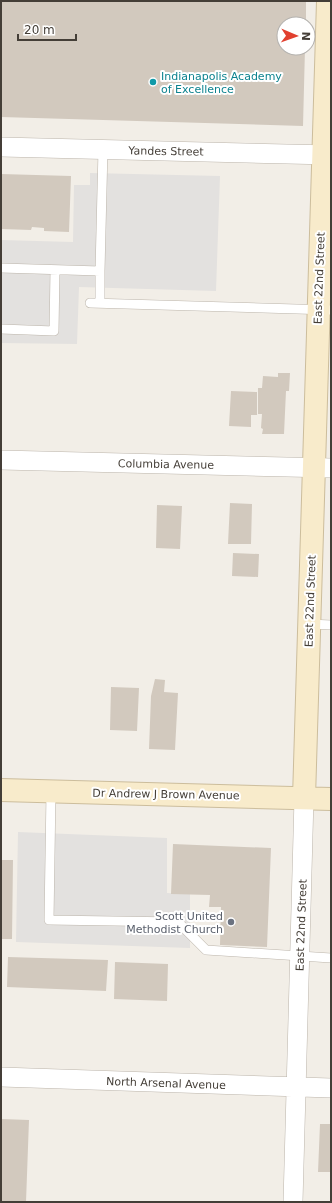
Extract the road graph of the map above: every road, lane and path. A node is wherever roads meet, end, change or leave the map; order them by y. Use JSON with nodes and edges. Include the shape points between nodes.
{"nodes":[{"id":1,"x":329,"y":1,"type":"edge"},
{"id":2,"x":1,"y":147,"type":"edge"},
{"id":3,"x":103,"y":149,"type":"junction"},
{"id":4,"x":327,"y":155,"type":"edge"},
{"id":5,"x":1,"y":268,"type":"edge"},
{"id":6,"x":55,"y":270,"type":"junction"},
{"id":7,"x":100,"y":271,"type":"junction"},
{"id":8,"x":324,"y":310,"type":"edge"},
{"id":9,"x":1,"y":329,"type":"edge"},
{"id":10,"x":1,"y":460,"type":"edge"},
{"id":11,"x":322,"y":468,"type":"edge"},
{"id":12,"x":309,"y":624,"type":"junction"},
{"id":13,"x":331,"y":625,"type":"edge"},
{"id":14,"x":1,"y":790,"type":"edge"},
{"id":15,"x":51,"y":792,"type":"junction"},
{"id":16,"x":304,"y":798,"type":"junction"},
{"id":17,"x":331,"y":799,"type":"edge"},
{"id":18,"x":300,"y":957,"type":"junction"},
{"id":19,"x":331,"y":958,"type":"edge"},
{"id":20,"x":1,"y":1077,"type":"edge"},
{"id":21,"x":296,"y":1087,"type":"junction"},
{"id":22,"x":331,"y":1088,"type":"edge"},
{"id":23,"x":293,"y":1202,"type":"edge"}],
"edges":[{"from":1,"to":4,"type":"main road","name":"East 22nd Street"},
{"from":2,"to":3,"type":"street","name":"Yandes Street"},
{"from":3,"to":4,"type":"street","name":"Yandes Street"},
{"from":3,"to":7,"type":"lane"},
{"from":4,"to":8,"type":"main road","name":"East 22nd Street"},
{"from":5,"to":6,"type":"lane"},
{"from":6,"to":7,"type":"lane"},
{"from":6,"to":9,"type":"lane","via":[[54,331]]},
{"from":7,"to":8,"type":"lane","via":[[95,303]]},
{"from":8,"to":11,"type":"main road","name":"East 22nd Street"},
{"from":10,"to":11,"type":"street","name":"Columbia Avenue"},
{"from":11,"to":12,"type":"main road","name":"East 22nd Street"},
{"from":12,"to":13,"type":"lane"},
{"from":12,"to":16,"type":"main road","name":"East 22nd Street"},
{"from":14,"to":15,"type":"main road","name":"Dr Andrew J Brown Avenue"},
{"from":15,"to":16,"type":"main road","name":"Dr Andrew J Brown Avenue"},
{"from":15,"to":18,"type":"lane","via":[[49,920],[178,922],[206,950]]},
{"from":16,"to":17,"type":"main road","name":"Dr Andrew J Brown Avenue"},
{"from":16,"to":18,"type":"street","name":"East 22nd Street"},
{"from":18,"to":19,"type":"lane"},
{"from":18,"to":21,"type":"street","name":"East 22nd Street"},
{"from":20,"to":21,"type":"street","name":"North Arsenal Avenue"},
{"from":21,"to":22,"type":"street","name":"North Arsenal Avenue"},
{"from":21,"to":23,"type":"street","name":"East 22nd Street"}]}
